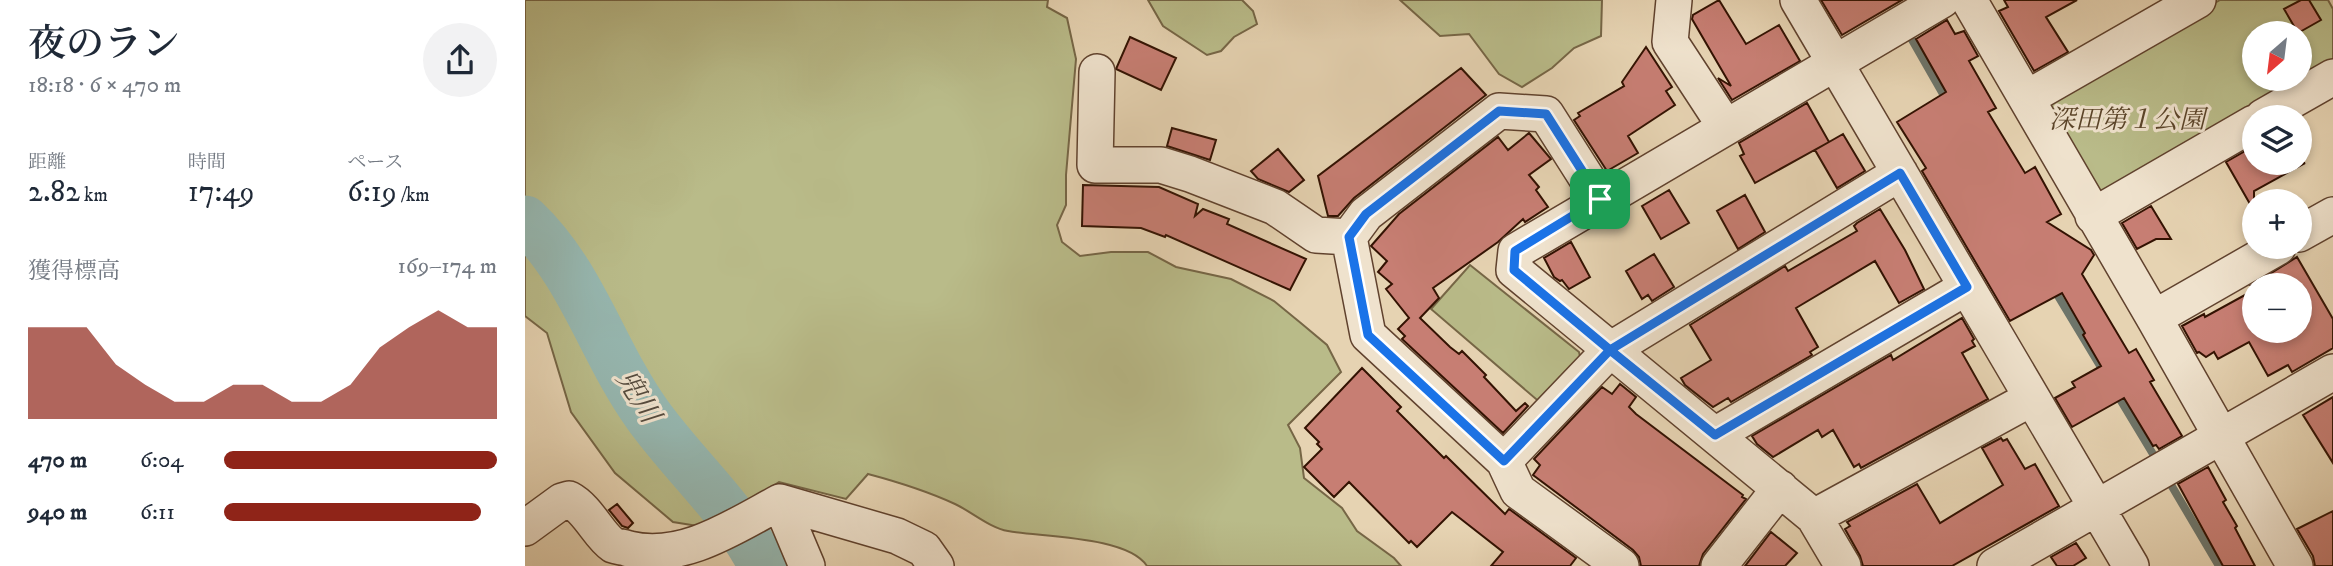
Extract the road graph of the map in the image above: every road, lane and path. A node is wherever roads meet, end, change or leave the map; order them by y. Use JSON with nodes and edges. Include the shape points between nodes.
{"nodes":[{"id":1,"x":1674,"y":0,"type":"edge"},
{"id":2,"x":1798,"y":0,"type":"edge"},
{"id":3,"x":1942,"y":0,"type":"edge"},
{"id":4,"x":1969,"y":0,"type":"edge"},
{"id":5,"x":2198,"y":0,"type":"edge"},
{"id":6,"x":1833,"y":62,"type":"junction"},
{"id":7,"x":1097,"y":72,"type":"dead end"},
{"id":8,"x":2333,"y":77,"type":"edge"},
{"id":9,"x":2027,"y":98,"type":"junction"},
{"id":10,"x":2284,"y":105,"type":"edge"},
{"id":11,"x":1725,"y":126,"type":"junction"},
{"id":12,"x":2242,"y":130,"type":"edge"},
{"id":13,"x":1900,"y":173,"type":"junction"},
{"id":14,"x":1600,"y":199,"type":"junction"},
{"id":15,"x":2333,"y":215,"type":"edge"},
{"id":16,"x":2093,"y":216,"type":"junction"},
{"id":17,"x":2312,"y":227,"type":"edge"},
{"id":18,"x":1349,"y":237,"type":"junction"},
{"id":19,"x":2257,"y":259,"type":"edge"},
{"id":20,"x":1967,"y":287,"type":"junction"},
{"id":21,"x":2154,"y":318,"type":"junction"},
{"id":22,"x":1610,"y":350,"type":"junction"},
{"id":23,"x":2333,"y":372,"type":"edge"},
{"id":24,"x":2032,"y":398,"type":"junction"},
{"id":25,"x":1715,"y":435,"type":"junction"},
{"id":26,"x":2221,"y":437,"type":"junction"},
{"id":27,"x":1504,"y":461,"type":"junction"},
{"id":28,"x":1780,"y":488,"type":"junction"},
{"id":29,"x":525,"y":494,"type":"edge"},
{"id":30,"x":562,"y":501,"type":"junction"},
{"id":31,"x":780,"y":502,"type":"junction"},
{"id":32,"x":2097,"y":508,"type":"junction"},
{"id":33,"x":1814,"y":517,"type":"junction"},
{"id":34,"x":525,"y":527,"type":"edge"},
{"id":35,"x":807,"y":566,"type":"edge"},
{"id":36,"x":936,"y":566,"type":"edge"},
{"id":37,"x":1621,"y":566,"type":"edge"},
{"id":38,"x":1719,"y":566,"type":"edge"},
{"id":39,"x":1843,"y":566,"type":"edge"},
{"id":40,"x":1995,"y":566,"type":"edge"},
{"id":41,"x":2131,"y":566,"type":"edge"},
{"id":42,"x":2295,"y":566,"type":"edge"}],
"edges":[{"from":1,"to":11,"type":"street","via":[[1670,43]]},
{"from":2,"to":6,"type":"street"},
{"from":3,"to":6,"type":"street"},
{"from":4,"to":9,"type":"street"},
{"from":5,"to":9,"type":"street"},
{"from":6,"to":11,"type":"street"},
{"from":6,"to":13,"type":"street"},
{"from":7,"to":18,"type":"street","via":[[1095,165],[1161,165],[1275,207],[1316,235]]},
{"from":8,"to":10,"type":"street"},
{"from":9,"to":16,"type":"street"},
{"from":11,"to":14,"type":"street"},
{"from":12,"to":16,"type":"street"},
{"from":13,"to":20,"type":"street"},
{"from":13,"to":22,"type":"street"},
{"from":14,"to":18,"type":"street","via":[[1546,114],[1499,111],[1366,214]]},
{"from":14,"to":22,"type":"street","via":[[1515,251],[1514,270]]},
{"from":15,"to":17,"type":"street"},
{"from":16,"to":21,"type":"street"},
{"from":18,"to":27,"type":"street","via":[[1368,335]]},
{"from":19,"to":21,"type":"street"},
{"from":20,"to":24,"type":"street"},
{"from":20,"to":25,"type":"street"},
{"from":21,"to":26,"type":"street"},
{"from":22,"to":25,"type":"street"},
{"from":22,"to":27,"type":"street"},
{"from":23,"to":26,"type":"street"},
{"from":24,"to":32,"type":"street"},
{"from":24,"to":33,"type":"street"},
{"from":25,"to":28,"type":"street"},
{"from":26,"to":32,"type":"street"},
{"from":26,"to":42,"type":"street"},
{"from":27,"to":37,"type":"street","via":[[1518,491]]},
{"from":28,"to":33,"type":"street"},
{"from":28,"to":38,"type":"street"},
{"from":29,"to":30,"type":"street"},
{"from":30,"to":31,"type":"street","via":[[578,504],[613,545],[642,552],[709,540]]},
{"from":30,"to":34,"type":"street"},
{"from":31,"to":35,"type":"street"},
{"from":31,"to":36,"type":"street","via":[[897,536],[924,549]]},
{"from":32,"to":40,"type":"street"},
{"from":32,"to":41,"type":"street"},
{"from":33,"to":39,"type":"street"}]}
